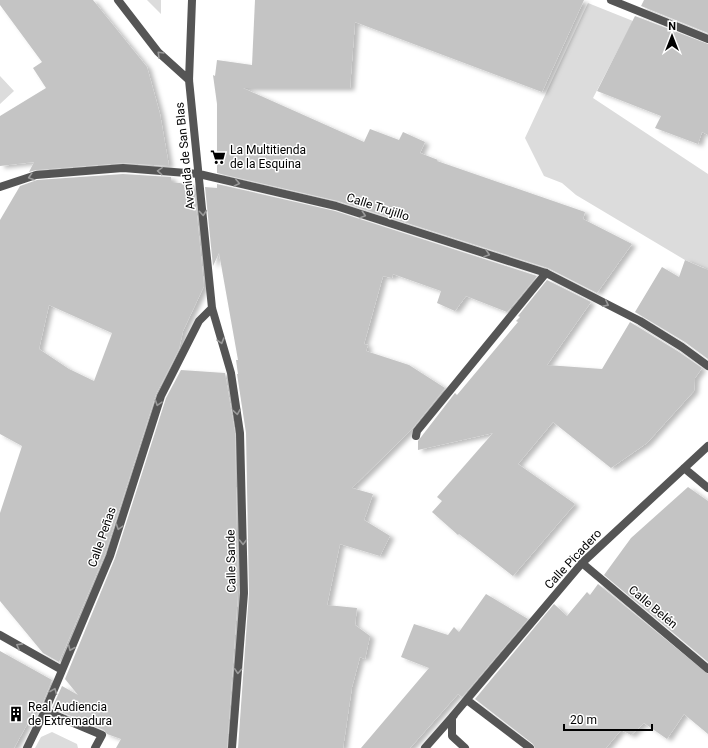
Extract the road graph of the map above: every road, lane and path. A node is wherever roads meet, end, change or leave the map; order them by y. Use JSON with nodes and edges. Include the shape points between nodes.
{"nodes":[{"id":1,"x":118,"y":0,"type":"edge"},
{"id":2,"x":192,"y":0,"type":"edge"},
{"id":3,"x":610,"y":0,"type":"edge"},
{"id":4,"x":708,"y":38,"type":"edge"},
{"id":5,"x":189,"y":80,"type":"junction"},
{"id":6,"x":199,"y":174,"type":"junction"},
{"id":7,"x":0,"y":187,"type":"edge"},
{"id":8,"x":546,"y":273,"type":"junction"},
{"id":9,"x":212,"y":308,"type":"junction"},
{"id":10,"x":708,"y":366,"type":"edge"},
{"id":11,"x":231,"y":373,"type":"joint"},
{"id":12,"x":416,"y":436,"type":"dead end"},
{"id":13,"x":708,"y":446,"type":"edge"},
{"id":14,"x":684,"y":468,"type":"junction"},
{"id":15,"x":708,"y":488,"type":"edge"},
{"id":16,"x":582,"y":563,"type":"junction"},
{"id":17,"x":0,"y":636,"type":"edge"},
{"id":18,"x":708,"y":669,"type":"edge"},
{"id":19,"x":62,"y":670,"type":"junction"},
{"id":20,"x":467,"y":700,"type":"junction"},
{"id":21,"x":46,"y":712,"type":"junction"},
{"id":22,"x":26,"y":748,"type":"edge"},
{"id":23,"x":95,"y":748,"type":"edge"},
{"id":24,"x":232,"y":748,"type":"edge"},
{"id":25,"x":425,"y":748,"type":"edge"},
{"id":26,"x":465,"y":748,"type":"edge"},
{"id":27,"x":530,"y":748,"type":"edge"}],
"edges":[{"from":5,"to":1,"type":"street","one_way":true,"via":[[158,52]]},
{"from":2,"to":5,"type":"street","name":"Avenida de San Blas"},
{"from":3,"to":4,"type":"street"},
{"from":5,"to":6,"type":"street","name":"Avenida de San Blas"},
{"from":6,"to":7,"type":"street","name":"Calle Trujillo","one_way":true,"via":[[123,168],[36,175]]},
{"from":6,"to":8,"type":"street","name":"Calle Trujillo","one_way":true,"via":[[336,206]]},
{"from":6,"to":9,"type":"street","name":"Avenida de San Blas","one_way":true},
{"from":8,"to":10,"type":"street","name":"Calle Trujillo","one_way":true,"via":[[640,321]]},
{"from":8,"to":12,"type":"street","via":[[417,431]]},
{"from":9,"to":11,"type":"street","name":"Avenida de San Blas","one_way":true},
{"from":9,"to":19,"type":"street","name":"Calle Peñas","one_way":true,"via":[[199,321],[161,396],[110,556]]},
{"from":11,"to":24,"type":"street","name":"Calle Sande","one_way":true,"via":[[240,433],[244,593]]},
{"from":13,"to":14,"type":"street","name":"Calle Picadero"},
{"from":14,"to":15,"type":"street"},
{"from":14,"to":16,"type":"street","name":"Calle Picadero"},
{"from":16,"to":18,"type":"street","name":"Calle Belén"},
{"from":16,"to":20,"type":"street","name":"Calle Picadero"},
{"from":19,"to":17,"type":"street","one_way":true},
{"from":21,"to":19,"type":"street","name":"Calle Peñas","one_way":true},
{"from":20,"to":25,"type":"street","name":"Calle Picadero"},
{"from":20,"to":26,"type":"street","name":"Calle Picadero","via":[[452,717],[452,736]]},
{"from":20,"to":27,"type":"street"},
{"from":21,"to":22,"type":"street","name":"Calle Peñas"},
{"from":21,"to":23,"type":"street","via":[[102,735]]}]}
